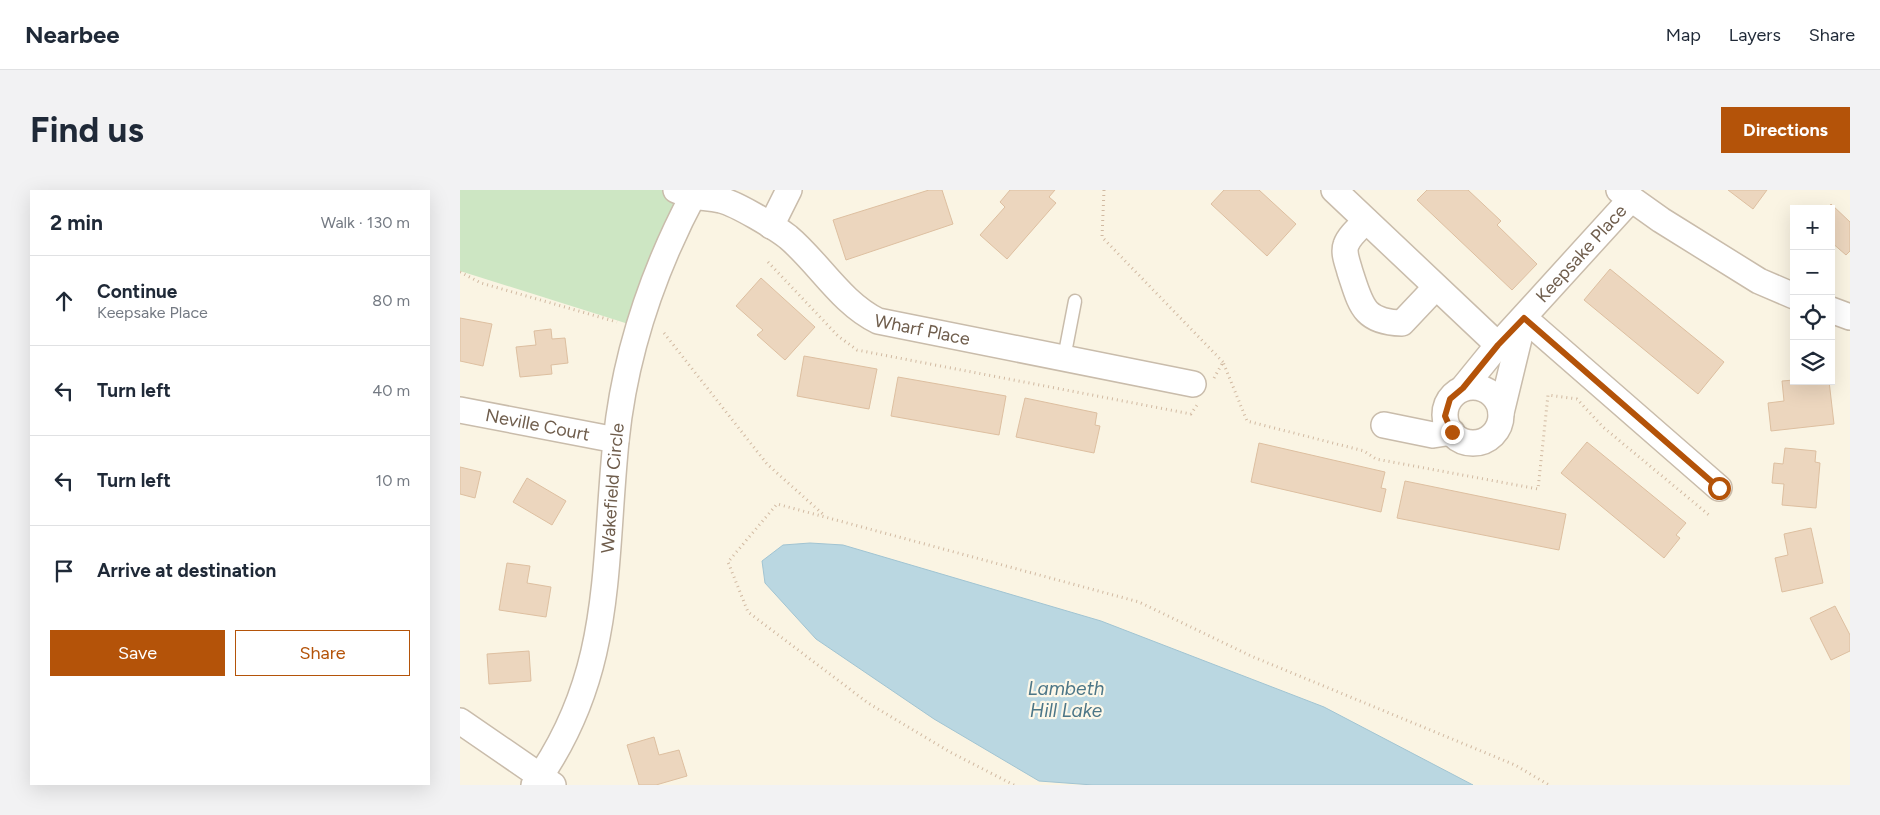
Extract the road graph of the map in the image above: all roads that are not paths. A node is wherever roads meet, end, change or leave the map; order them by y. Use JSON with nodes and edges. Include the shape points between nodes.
{"nodes":[{"id":1,"x":789,"y":190,"type":"edge"},
{"id":2,"x":1334,"y":190,"type":"edge"},
{"id":3,"x":688,"y":192,"type":"edge"},
{"id":4,"x":1625,"y":195,"type":"edge"},
{"id":5,"x":1366,"y":220,"type":"junction"},
{"id":6,"x":771,"y":226,"type":"junction"},
{"id":7,"x":1436,"y":287,"type":"junction"},
{"id":8,"x":1792,"y":295,"type":"edge"},
{"id":9,"x":1075,"y":301,"type":"dead end"},
{"id":10,"x":1835,"y":311,"type":"edge"},
{"id":11,"x":1850,"y":317,"type":"edge"},
{"id":12,"x":1524,"y":318,"type":"junction"},
{"id":13,"x":1498,"y":345,"type":"junction"},
{"id":14,"x":1064,"y":358,"type":"junction"},
{"id":15,"x":1463,"y":388,"type":"junction"},
{"id":16,"x":1201,"y":389,"type":"road end"},
{"id":17,"x":460,"y":410,"type":"edge"},
{"id":18,"x":1501,"y":413,"type":"junction"},
{"id":19,"x":1384,"y":425,"type":"dead end"},
{"id":20,"x":1452,"y":432,"type":"junction"},
{"id":21,"x":616,"y":440,"type":"junction"},
{"id":22,"x":1719,"y":488,"type":"dead end"},
{"id":23,"x":460,"y":721,"type":"edge"},
{"id":24,"x":543,"y":782,"type":"edge"}],
"edges":[{"from":1,"to":6,"type":"street"},
{"from":2,"to":5,"type":"street"},
{"from":3,"to":6,"type":"street","name":"Wharf Place","via":[[722,200]]},
{"from":3,"to":21,"type":"street","name":"Wakefield Circle","via":[[638,327]]},
{"from":4,"to":8,"type":"street","via":[[1758,281]]},
{"from":4,"to":12,"type":"street","name":"Keepsake Place"},
{"from":5,"to":7,"type":"street"},
{"from":5,"to":7,"type":"street","via":[[1346,245],[1346,256],[1361,306],[1370,316],[1384,322],[1402,322]]},
{"from":6,"to":14,"type":"street","name":"Wharf Place","via":[[788,238],[855,306],[878,321]]},
{"from":7,"to":13,"type":"street"},
{"from":9,"to":14,"type":"lane"},
{"from":10,"to":11,"type":"street"},
{"from":12,"to":13,"type":"street"},
{"from":12,"to":18,"type":"street"},
{"from":12,"to":22,"type":"street","name":"Keepsake Place"},
{"from":13,"to":15,"type":"street"},
{"from":14,"to":16,"type":"street","name":"Wharf Place"},
{"from":15,"to":18,"type":"street","via":[[1480,387],[1488,391],[1500,404]]},
{"from":15,"to":20,"type":"street","via":[[1450,399],[1446,408],[1445,416]]},
{"from":17,"to":21,"type":"street","name":"Neville Court"},
{"from":18,"to":20,"type":"street","via":[[1497,430],[1484,441],[1466,442]]},
{"from":19,"to":20,"type":"street","via":[[1433,435]]},
{"from":21,"to":24,"type":"street","name":"Wakefield Circle","via":[[606,579],[597,645],[584,693]]},
{"from":23,"to":24,"type":"street"}]}
